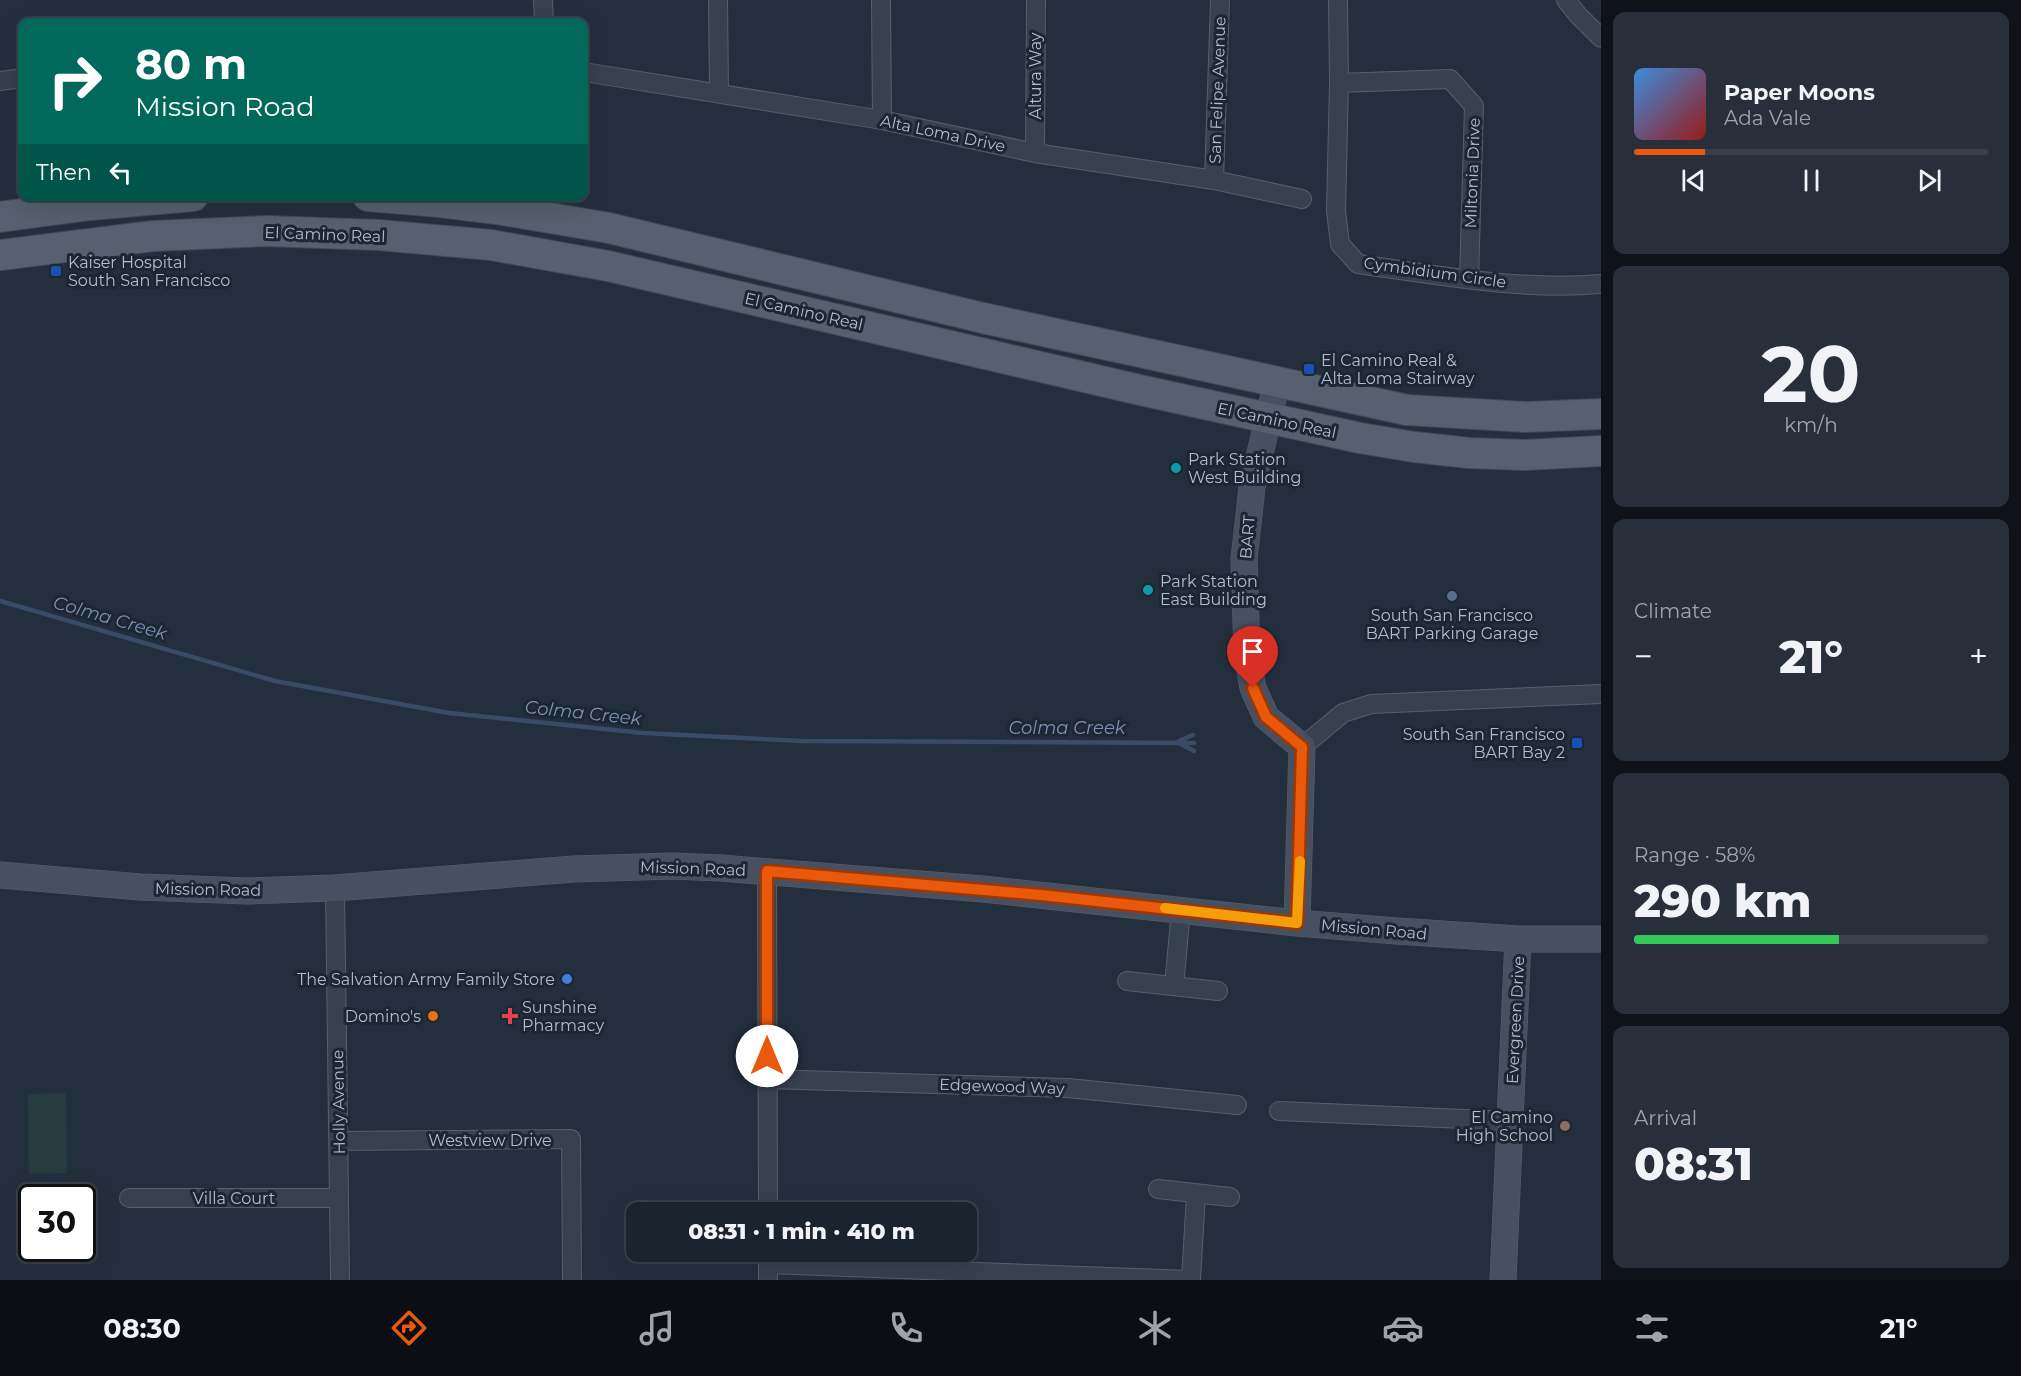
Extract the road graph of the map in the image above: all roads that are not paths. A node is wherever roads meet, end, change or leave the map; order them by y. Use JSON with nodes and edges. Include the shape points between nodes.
{"nodes":[{"id":1,"x":543,"y":0,"type":"edge"},
{"id":2,"x":718,"y":0,"type":"edge"},
{"id":3,"x":881,"y":0,"type":"edge"},
{"id":4,"x":1035,"y":0,"type":"edge"},
{"id":5,"x":1220,"y":0,"type":"edge"},
{"id":6,"x":1338,"y":0,"type":"edge"},
{"id":7,"x":1566,"y":0,"type":"edge"},
{"id":8,"x":544,"y":18,"type":"edge"},
{"id":9,"x":1601,"y":38,"type":"edge"},
{"id":10,"x":588,"y":73,"type":"edge"},
{"id":11,"x":18,"y":79,"type":"edge"},
{"id":12,"x":0,"y":81,"type":"edge"},
{"id":13,"x":1339,"y":83,"type":"junction"},
{"id":14,"x":719,"y":93,"type":"junction"},
{"id":15,"x":882,"y":120,"type":"junction"},
{"id":16,"x":1035,"y":153,"type":"junction"},
{"id":17,"x":1214,"y":180,"type":"junction"},
{"id":18,"x":1302,"y":199,"type":"dead end"},
{"id":19,"x":136,"y":201,"type":"edge"},
{"id":20,"x":428,"y":201,"type":"edge"},
{"id":21,"x":0,"y":217,"type":"edge"},
{"id":22,"x":558,"y":218,"type":"junction"},
{"id":23,"x":0,"y":255,"type":"edge"},
{"id":24,"x":549,"y":255,"type":"junction"},
{"id":25,"x":1469,"y":279,"type":"junction"},
{"id":26,"x":1601,"y":284,"type":"edge"},
{"id":27,"x":876,"y":291,"type":"junction"},
{"id":28,"x":851,"y":322,"type":"junction"},
{"id":29,"x":1277,"y":382,"type":"junction"},
{"id":30,"x":1601,"y":414,"type":"edge"},
{"id":31,"x":1268,"y":419,"type":"junction"},
{"id":32,"x":1601,"y":451,"type":"edge"},
{"id":33,"x":1601,"y":694,"type":"edge"},
{"id":34,"x":1302,"y":747,"type":"junction"},
{"id":35,"x":767,"y":871,"type":"junction"},
{"id":36,"x":0,"y":875,"type":"edge"},
{"id":37,"x":335,"y":888,"type":"junction"},
{"id":38,"x":1181,"y":910,"type":"junction"},
{"id":39,"x":1297,"y":923,"type":"junction"},
{"id":40,"x":1518,"y":939,"type":"junction"},
{"id":41,"x":1601,"y":939,"type":"edge"},
{"id":42,"x":1127,"y":981,"type":"dead end"},
{"id":43,"x":1174,"y":986,"type":"junction"},
{"id":44,"x":1218,"y":991,"type":"dead end"},
{"id":45,"x":767,"y":1079,"type":"junction"},
{"id":46,"x":1237,"y":1104,"type":"dead end"},
{"id":47,"x":1278,"y":1111,"type":"dead end"},
{"id":48,"x":1510,"y":1120,"type":"junction"},
{"id":49,"x":339,"y":1141,"type":"junction"},
{"id":50,"x":1158,"y":1190,"type":"dead end"},
{"id":51,"x":1196,"y":1194,"type":"junction"},
{"id":52,"x":1230,"y":1197,"type":"dead end"},
{"id":53,"x":129,"y":1198,"type":"dead end"},
{"id":54,"x":339,"y":1198,"type":"junction"},
{"id":55,"x":768,"y":1202,"type":"edge"},
{"id":56,"x":768,"y":1265,"type":"edge"},
{"id":57,"x":974,"y":1276,"type":"edge"},
{"id":58,"x":1146,"y":1279,"type":"edge"},
{"id":59,"x":340,"y":1280,"type":"edge"},
{"id":60,"x":572,"y":1280,"type":"edge"},
{"id":61,"x":1190,"y":1280,"type":"edge"},
{"id":62,"x":1503,"y":1280,"type":"edge"}],
"edges":[{"from":1,"to":8,"type":"street"},
{"from":2,"to":14,"type":"street"},
{"from":3,"to":15,"type":"street"},
{"from":4,"to":16,"type":"street","name":"Altura Way"},
{"from":5,"to":17,"type":"street","name":"San Felipe Avenue"},
{"from":6,"to":13,"type":"street","name":"Cymbidium Circle"},
{"from":7,"to":9,"type":"street"},
{"from":10,"to":14,"type":"street","name":"Alta Loma Drive"},
{"from":11,"to":12,"type":"street"},
{"from":13,"to":25,"type":"street","name":"Cymbidium Circle","via":[[1336,212],[1340,244],[1358,264]]},
{"from":13,"to":25,"type":"street","name":"Miltonia Drive","via":[[1450,79],[1474,106]]},
{"from":14,"to":15,"type":"street","name":"Alta Loma Drive"},
{"from":15,"to":16,"type":"street","name":"Alta Loma Drive"},
{"from":16,"to":17,"type":"street","name":"Alta Loma Drive"},
{"from":17,"to":18,"type":"street","name":"Alta Loma Drive"},
{"from":19,"to":21,"type":"main road"},
{"from":20,"to":22,"type":"main road"},
{"from":22,"to":24,"type":"main road"},
{"from":22,"to":27,"type":"main road"},
{"from":23,"to":24,"type":"main road","name":"El Camino Real","via":[[153,236],[266,231],[436,239]]},
{"from":24,"to":28,"type":"main road","name":"El Camino Real"},
{"from":25,"to":26,"type":"street","name":"Cymbidium Circle","via":[[1566,287]]},
{"from":27,"to":28,"type":"main road"},
{"from":27,"to":29,"type":"main road"},
{"from":28,"to":31,"type":"main road","name":"El Camino Real"},
{"from":29,"to":30,"type":"main road","via":[[1407,410],[1526,417]]},
{"from":29,"to":31,"type":"main road","name":"BART"},
{"from":31,"to":32,"type":"main road","name":"El Camino Real","via":[[1458,452],[1525,455]]},
{"from":31,"to":34,"type":"main road","name":"BART","via":[[1252,487],[1246,540],[1247,654],[1253,688],[1266,717]]},
{"from":33,"to":34,"type":"street","via":[[1371,704],[1343,713]]},
{"from":34,"to":39,"type":"main road"},
{"from":35,"to":37,"type":"main road","name":"Mission Road","via":[[673,866],[574,868]]},
{"from":35,"to":38,"type":"main road","name":"Mission Road"},
{"from":35,"to":45,"type":"street"},
{"from":36,"to":37,"type":"main road","name":"Mission Road","via":[[203,890]]},
{"from":37,"to":49,"type":"street","name":"Holly Avenue"},
{"from":38,"to":39,"type":"main road","name":"Mission Road"},
{"from":38,"to":43,"type":"street"},
{"from":39,"to":40,"type":"main road","name":"Mission Road"},
{"from":40,"to":41,"type":"main road","name":"Mission Road"},
{"from":40,"to":48,"type":"main road","name":"Evergreen Drive"},
{"from":42,"to":43,"type":"street"},
{"from":43,"to":44,"type":"street"},
{"from":45,"to":46,"type":"street","name":"Edgewood Way","via":[[1068,1088]]},
{"from":45,"to":55,"type":"street"},
{"from":47,"to":48,"type":"street"},
{"from":48,"to":62,"type":"main road","name":"Evergreen Drive"},
{"from":49,"to":54,"type":"street","name":"Holly Avenue"},
{"from":49,"to":60,"type":"street","name":"Westview Drive","via":[[572,1139]]},
{"from":50,"to":51,"type":"street"},
{"from":51,"to":52,"type":"street"},
{"from":51,"to":61,"type":"street"},
{"from":53,"to":54,"type":"street","name":"Villa Court"},
{"from":54,"to":59,"type":"street","name":"Holly Avenue"},
{"from":56,"to":57,"type":"street"},
{"from":57,"to":58,"type":"street"},
{"from":58,"to":61,"type":"street"}]}
